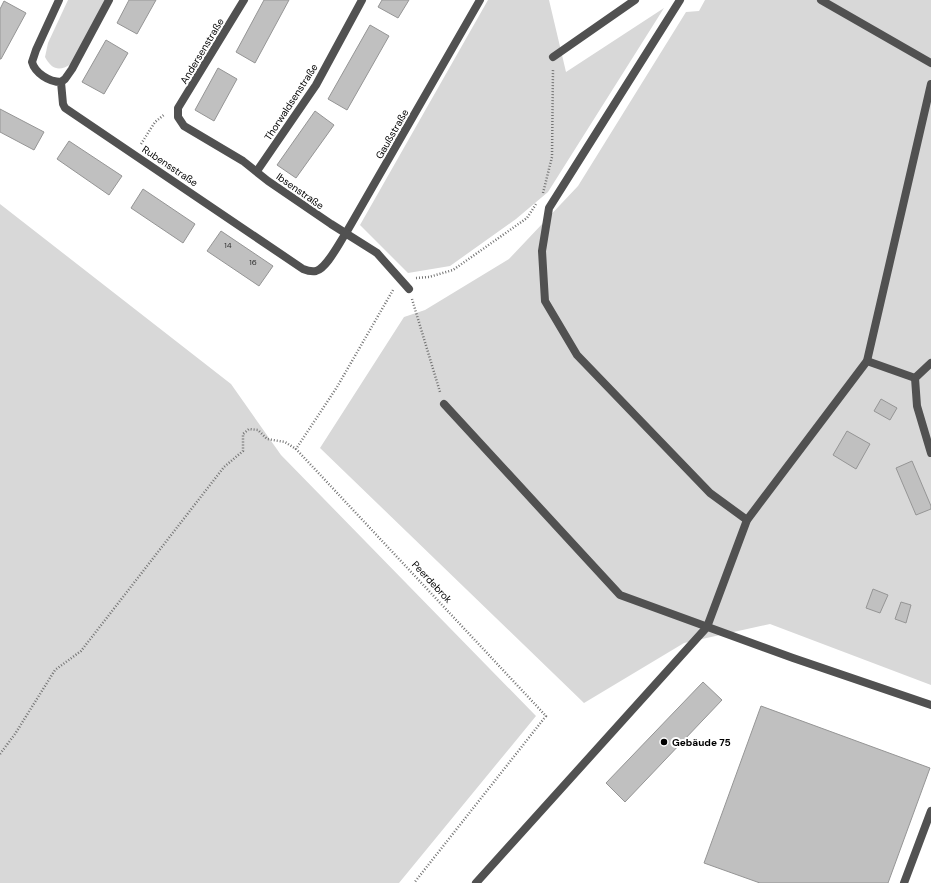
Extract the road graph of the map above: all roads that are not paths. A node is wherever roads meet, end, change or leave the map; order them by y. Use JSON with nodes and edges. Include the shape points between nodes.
{"nodes":[{"id":1,"x":59,"y":0,"type":"edge"},
{"id":2,"x":109,"y":0,"type":"edge"},
{"id":3,"x":244,"y":0,"type":"edge"},
{"id":4,"x":362,"y":0,"type":"edge"},
{"id":5,"x":480,"y":0,"type":"edge"},
{"id":6,"x":635,"y":0,"type":"edge"},
{"id":7,"x":680,"y":0,"type":"edge"},
{"id":8,"x":821,"y":0,"type":"edge"},
{"id":9,"x":553,"y":57,"type":"road end"},
{"id":10,"x":931,"y":63,"type":"edge"},
{"id":11,"x":61,"y":82,"type":"junction"},
{"id":12,"x":931,"y":84,"type":"edge"},
{"id":13,"x":178,"y":112,"type":"joint"},
{"id":14,"x":256,"y":171,"type":"junction"},
{"id":15,"x":346,"y":233,"type":"junction"},
{"id":16,"x":314,"y":272,"type":"joint"},
{"id":17,"x":409,"y":289,"type":"road end"},
{"id":18,"x":868,"y":361,"type":"junction"},
{"id":19,"x":931,"y":363,"type":"edge"},
{"id":20,"x":915,"y":378,"type":"junction"},
{"id":21,"x":444,"y":404,"type":"road end"},
{"id":22,"x":931,"y":453,"type":"edge"},
{"id":23,"x":747,"y":520,"type":"junction"},
{"id":24,"x":707,"y":627,"type":"junction"},
{"id":25,"x":931,"y":705,"type":"edge"},
{"id":26,"x":931,"y":811,"type":"edge"},
{"id":27,"x":476,"y":883,"type":"edge"},
{"id":28,"x":904,"y":883,"type":"edge"}],
"edges":[{"from":1,"to":11,"type":"street","via":[[32,62],[37,72],[50,80]]},
{"from":2,"to":11,"type":"street","via":[[72,69]]},
{"from":3,"to":13,"type":"street","name":"Andersenstraße","via":[[180,104]]},
{"from":4,"to":14,"type":"street","name":"Thorwaldsenstraße","via":[[316,85]]},
{"from":5,"to":15,"type":"street","name":"Gaußstraße"},
{"from":6,"to":9,"type":"street"},
{"from":7,"to":23,"type":"street","via":[[549,208],[542,252],[545,301],[577,355],[710,493]]},
{"from":8,"to":10,"type":"street"},
{"from":11,"to":16,"type":"street","name":"Rubensstraße","via":[[62,104],[66,108],[304,269]]},
{"from":12,"to":18,"type":"street"},
{"from":13,"to":14,"type":"street","name":"Ibsenstraße","via":[[184,126]]},
{"from":14,"to":15,"type":"street","name":"Ibsenstraße"},
{"from":15,"to":16,"type":"street","name":"Gaußstraße","via":[[326,263]]},
{"from":15,"to":17,"type":"street","name":"Ibsenstraße","via":[[377,253]]},
{"from":18,"to":20,"type":"street"},
{"from":18,"to":23,"type":"street"},
{"from":19,"to":20,"type":"street"},
{"from":20,"to":22,"type":"street","via":[[917,406]]},
{"from":21,"to":24,"type":"street","via":[[620,595]]},
{"from":23,"to":24,"type":"street"},
{"from":24,"to":25,"type":"street"},
{"from":24,"to":27,"type":"street"},
{"from":26,"to":28,"type":"street"}]}
